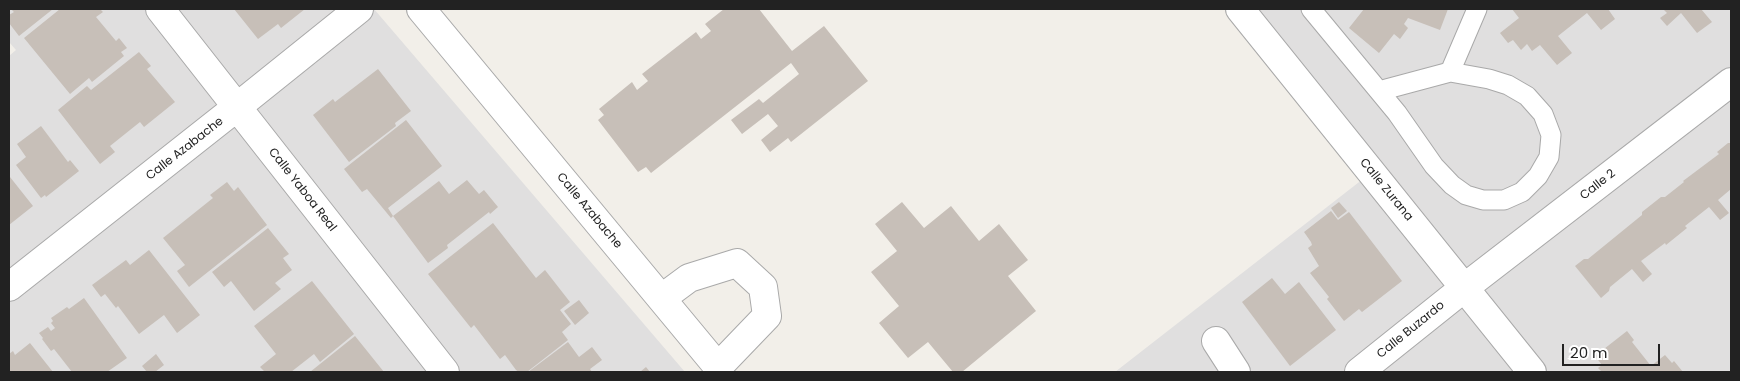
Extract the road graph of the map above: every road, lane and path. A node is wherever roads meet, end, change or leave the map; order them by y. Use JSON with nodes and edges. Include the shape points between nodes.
{"nodes":[{"id":1,"x":160,"y":9,"type":"edge"},
{"id":2,"x":359,"y":9,"type":"edge"},
{"id":3,"x":421,"y":9,"type":"edge"},
{"id":4,"x":1240,"y":9,"type":"edge"},
{"id":5,"x":1478,"y":9,"type":"edge"},
{"id":6,"x":1312,"y":10,"type":"edge"},
{"id":7,"x":1450,"y":72,"type":"junction"},
{"id":8,"x":1731,"y":82,"type":"edge"},
{"id":9,"x":1379,"y":91,"type":"junction"},
{"id":10,"x":237,"y":107,"type":"junction"},
{"id":11,"x":9,"y":287,"type":"edge"},
{"id":12,"x":1464,"y":288,"type":"junction"},
{"id":13,"x":662,"y":298,"type":"dead end"},
{"id":14,"x":1216,"y":341,"type":"dead end"},
{"id":15,"x":445,"y":372,"type":"edge"},
{"id":16,"x":1236,"y":372,"type":"edge"},
{"id":17,"x":1358,"y":372,"type":"edge"},
{"id":18,"x":1532,"y":372,"type":"edge"}],
"edges":[{"from":1,"to":10,"type":"street","name":"Calle Yaboa Real"},
{"from":2,"to":10,"type":"street","name":"Calle Azabache"},
{"from":3,"to":13,"type":"street","name":"Calle Azabache"},
{"from":4,"to":12,"type":"street","name":"Calle Zurana"},
{"from":5,"to":7,"type":"lane"},
{"from":6,"to":9,"type":"lane"},
{"from":7,"to":9,"type":"lane"},
{"from":7,"to":9,"type":"lane","via":[[1489,78],[1508,85],[1527,96],[1543,114],[1551,135],[1548,157],[1538,176],[1522,192],[1504,200],[1484,200],[1466,195],[1434,166]]},
{"from":8,"to":12,"type":"street","name":"Calle 2"},
{"from":10,"to":11,"type":"street","name":"Calle Azabache"},
{"from":10,"to":15,"type":"street","name":"Calle Yaboa Real"},
{"from":12,"to":17,"type":"street","name":"Calle Buzardo"},
{"from":12,"to":18,"type":"street","name":"Calle Zurana"},
{"from":14,"to":16,"type":"street"}]}
